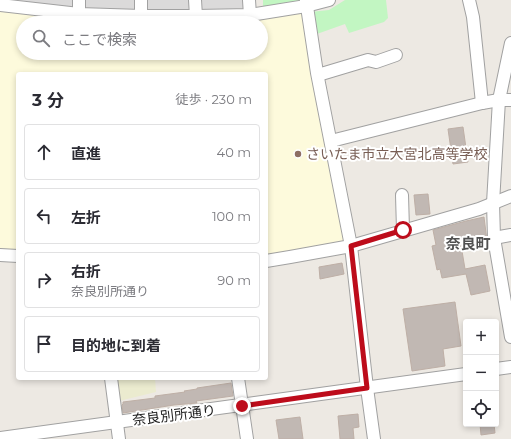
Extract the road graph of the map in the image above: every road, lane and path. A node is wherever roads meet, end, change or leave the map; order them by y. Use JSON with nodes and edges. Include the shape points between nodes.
{"nodes":[{"id":1,"x":79,"y":0,"type":"edge"},
{"id":2,"x":140,"y":0,"type":"edge"},
{"id":3,"x":195,"y":0,"type":"edge"},
{"id":4,"x":249,"y":0,"type":"edge"},
{"id":5,"x":329,"y":0,"type":"edge"},
{"id":6,"x":469,"y":0,"type":"edge"},
{"id":7,"x":306,"y":3,"type":"edge"},
{"id":8,"x":0,"y":5,"type":"edge"},
{"id":9,"x":79,"y":14,"type":"junction"},
{"id":10,"x":250,"y":15,"type":"junction"},
{"id":11,"x":142,"y":16,"type":"junction"},
{"id":12,"x":196,"y":16,"type":"junction"},
{"id":13,"x":511,"y":43,"type":"edge"},
{"id":14,"x":396,"y":55,"type":"dead end"},
{"id":15,"x":318,"y":75,"type":"junction"},
{"id":16,"x":503,"y":93,"type":"edge"},
{"id":17,"x":511,"y":100,"type":"edge"},
{"id":18,"x":482,"y":103,"type":"junction"},
{"id":19,"x":331,"y":141,"type":"junction"},
{"id":20,"x":402,"y":195,"type":"dead end"},
{"id":21,"x":511,"y":196,"type":"edge"},
{"id":22,"x":493,"y":203,"type":"junction"},
{"id":23,"x":403,"y":230,"type":"junction"},
{"id":24,"x":511,"y":235,"type":"edge"},
{"id":25,"x":494,"y":238,"type":"junction"},
{"id":26,"x":351,"y":246,"type":"junction"},
{"id":27,"x":0,"y":255,"type":"edge"},
{"id":28,"x":16,"y":256,"type":"edge"},
{"id":29,"x":268,"y":261,"type":"edge"},
{"id":30,"x":511,"y":337,"type":"edge"},
{"id":31,"x":511,"y":367,"type":"edge"},
{"id":32,"x":499,"y":369,"type":"edge"},
{"id":33,"x":463,"y":374,"type":"edge"},
{"id":34,"x":111,"y":380,"type":"edge"},
{"id":35,"x":238,"y":380,"type":"edge"},
{"id":36,"x":367,"y":388,"type":"junction"},
{"id":37,"x":242,"y":406,"type":"junction"},
{"id":38,"x":116,"y":422,"type":"junction"},
{"id":39,"x":0,"y":438,"type":"edge"},
{"id":40,"x":119,"y":439,"type":"edge"},
{"id":41,"x":247,"y":439,"type":"edge"},
{"id":42,"x":374,"y":439,"type":"edge"}],
"edges":[{"from":1,"to":9,"type":"street"},
{"from":2,"to":11,"type":"street"},
{"from":3,"to":12,"type":"street"},
{"from":4,"to":10,"type":"street"},
{"from":5,"to":7,"type":"street"},
{"from":6,"to":18,"type":"street"},
{"from":7,"to":10,"type":"street"},
{"from":7,"to":15,"type":"street"},
{"from":8,"to":9,"type":"street"},
{"from":9,"to":11,"type":"street"},
{"from":10,"to":12,"type":"street"},
{"from":11,"to":12,"type":"street"},
{"from":13,"to":16,"type":"street"},
{"from":14,"to":15,"type":"street","via":[[376,62],[368,60]]},
{"from":15,"to":19,"type":"street"},
{"from":16,"to":17,"type":"street"},
{"from":16,"to":18,"type":"street"},
{"from":16,"to":22,"type":"street"},
{"from":18,"to":19,"type":"street"},
{"from":19,"to":26,"type":"street"},
{"from":20,"to":23,"type":"street"},
{"from":21,"to":22,"type":"street"},
{"from":22,"to":23,"type":"street"},
{"from":22,"to":25,"type":"street"},
{"from":23,"to":26,"type":"street"},
{"from":24,"to":25,"type":"street"},
{"from":25,"to":30,"type":"street"},
{"from":26,"to":29,"type":"street"},
{"from":26,"to":36,"type":"street"},
{"from":27,"to":28,"type":"street"},
{"from":31,"to":32,"type":"street"},
{"from":33,"to":36,"type":"street","name":"奈良別所通り"},
{"from":34,"to":38,"type":"street"},
{"from":35,"to":37,"type":"street"},
{"from":36,"to":37,"type":"street","name":"奈良別所通り"},
{"from":36,"to":42,"type":"street"},
{"from":37,"to":38,"type":"street","name":"奈良別所通り"},
{"from":37,"to":41,"type":"street"},
{"from":38,"to":39,"type":"street","name":"奈良別所通り"},
{"from":38,"to":40,"type":"street"}]}
